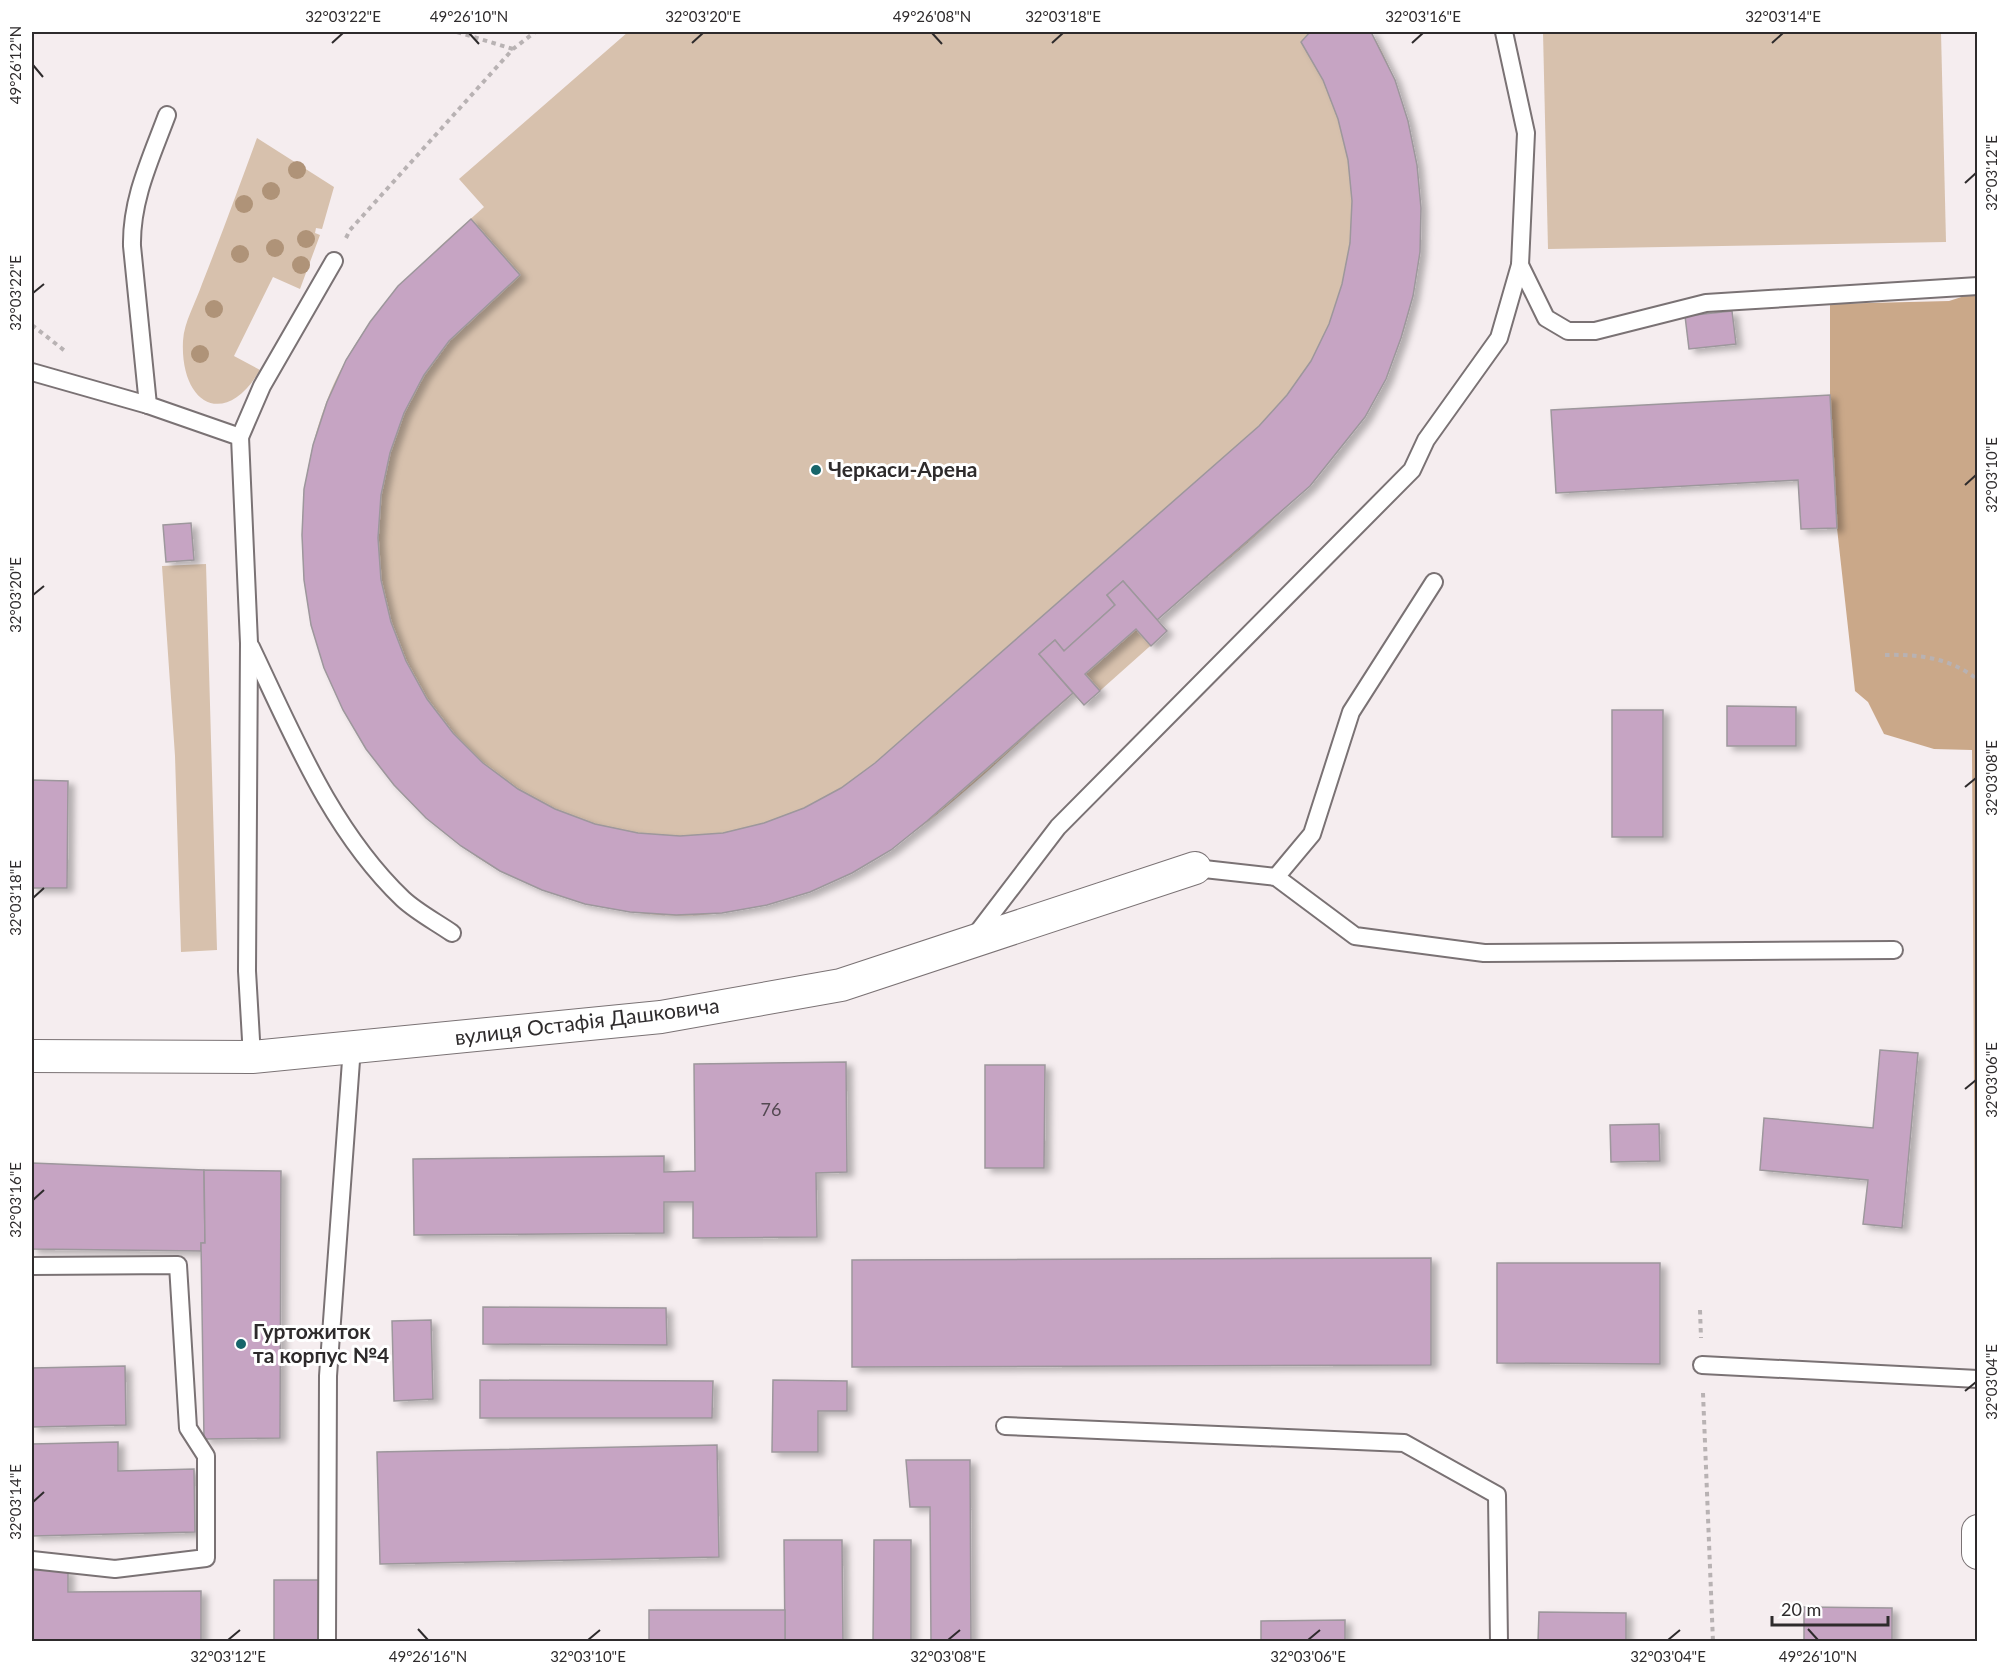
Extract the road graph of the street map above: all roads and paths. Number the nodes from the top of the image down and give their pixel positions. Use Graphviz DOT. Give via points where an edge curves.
graph roads {
  1 [pos="457,32"];
  2 [pos="536,32"];
  3 [pos="1504,32"];
  4 [pos="513,49"];
  5 [pos="167,115"];
  6 [pos="334,261"];
  7 [pos="1520,266"];
  8 [pos="1977,286"];
  9 [pos="32,372"];
  10 [pos="148,405"];
  11 [pos="240,437"];
  12 [pos="1434,582"];
  13 [pos="249,643"];
  14 [pos="1885,655"];
  15 [pos="1977,680"];
  16 [pos="1195,868"];
  17 [pos="1276,877"];
  18 [pos="452,933"];
  19 [pos="969,943"];
  20 [pos="1894,950"];
  21 [pos="352,1047"];
  22 [pos="32,1056"];
  23 [pos="252,1057"];
  24 [pos="32,1266"];
  25 [pos="1700,1310"];
  26 [pos="1702,1365"];
  27 [pos="1977,1379"];
  28 [pos="1005,1426"];
  29 [pos="1977,1533"];
  30 [pos="1977,1553"];
  31 [pos="32,1560"];
  32 [pos="327,1641"];
  33 [pos="1499,1641"];
  34 [pos="1713,1641"];
  1 -- 4 [label="path"];
  2 -- 4 [label="path"];
  3 -- 7 [label="lane" via="1526,133"];
  4 -- 6 [label="path" via="350,230"];
  5 -- 10 [label="lane" via="131,220"];
  6 -- 11 [label="lane" via="262,386"];
  7 -- 8 [label="lane" via="1546,318 1568,331 1595,331 1706,303"];
  7 -- 19 [label="lane" via="1499,338 1426,440 1412,470 1058,827"];
  9 -- 10 [label="lane"];
  10 -- 11 [label="lane"];
  11 -- 13 [label="lane"];
  12 -- 17 [label="lane" via="1351,712 1312,834"];
  13 -- 18 [label="lane" via="310,772 352,840 404,900"];
  13 -- 23 [label="lane" via="248,971"];
  14 -- 15 [label="path" via="1913,654 1961,666"];
  16 -- 17 [label="lane"];
  16 -- 19 [label="street, вулиця Остафія Дашковича"];
  17 -- 20 [label="lane" via="1355,936 1484,953"];
  19 -- 21 [label="street, вулиця Остафія Дашковича" via="841,985 662,1017"];
  21 -- 23 [label="street, вулиця Остафія Дашковича"];
  21 -- 32 [label="lane" via="328,1376"];
  22 -- 23 [label="street, вулиця Остафія Дашковича"];
  24 -- 31 [label="lane" via="178,1265 188,1428 206,1456 206,1558 115,1569"];
  25 -- 26 [label="path"];
  26 -- 27 [label="lane"];
  26 -- 34 [label="path"];
  28 -- 33 [label="lane" via="1404,1443 1497,1495"];
  29 -- 30 [label="street"];
}
